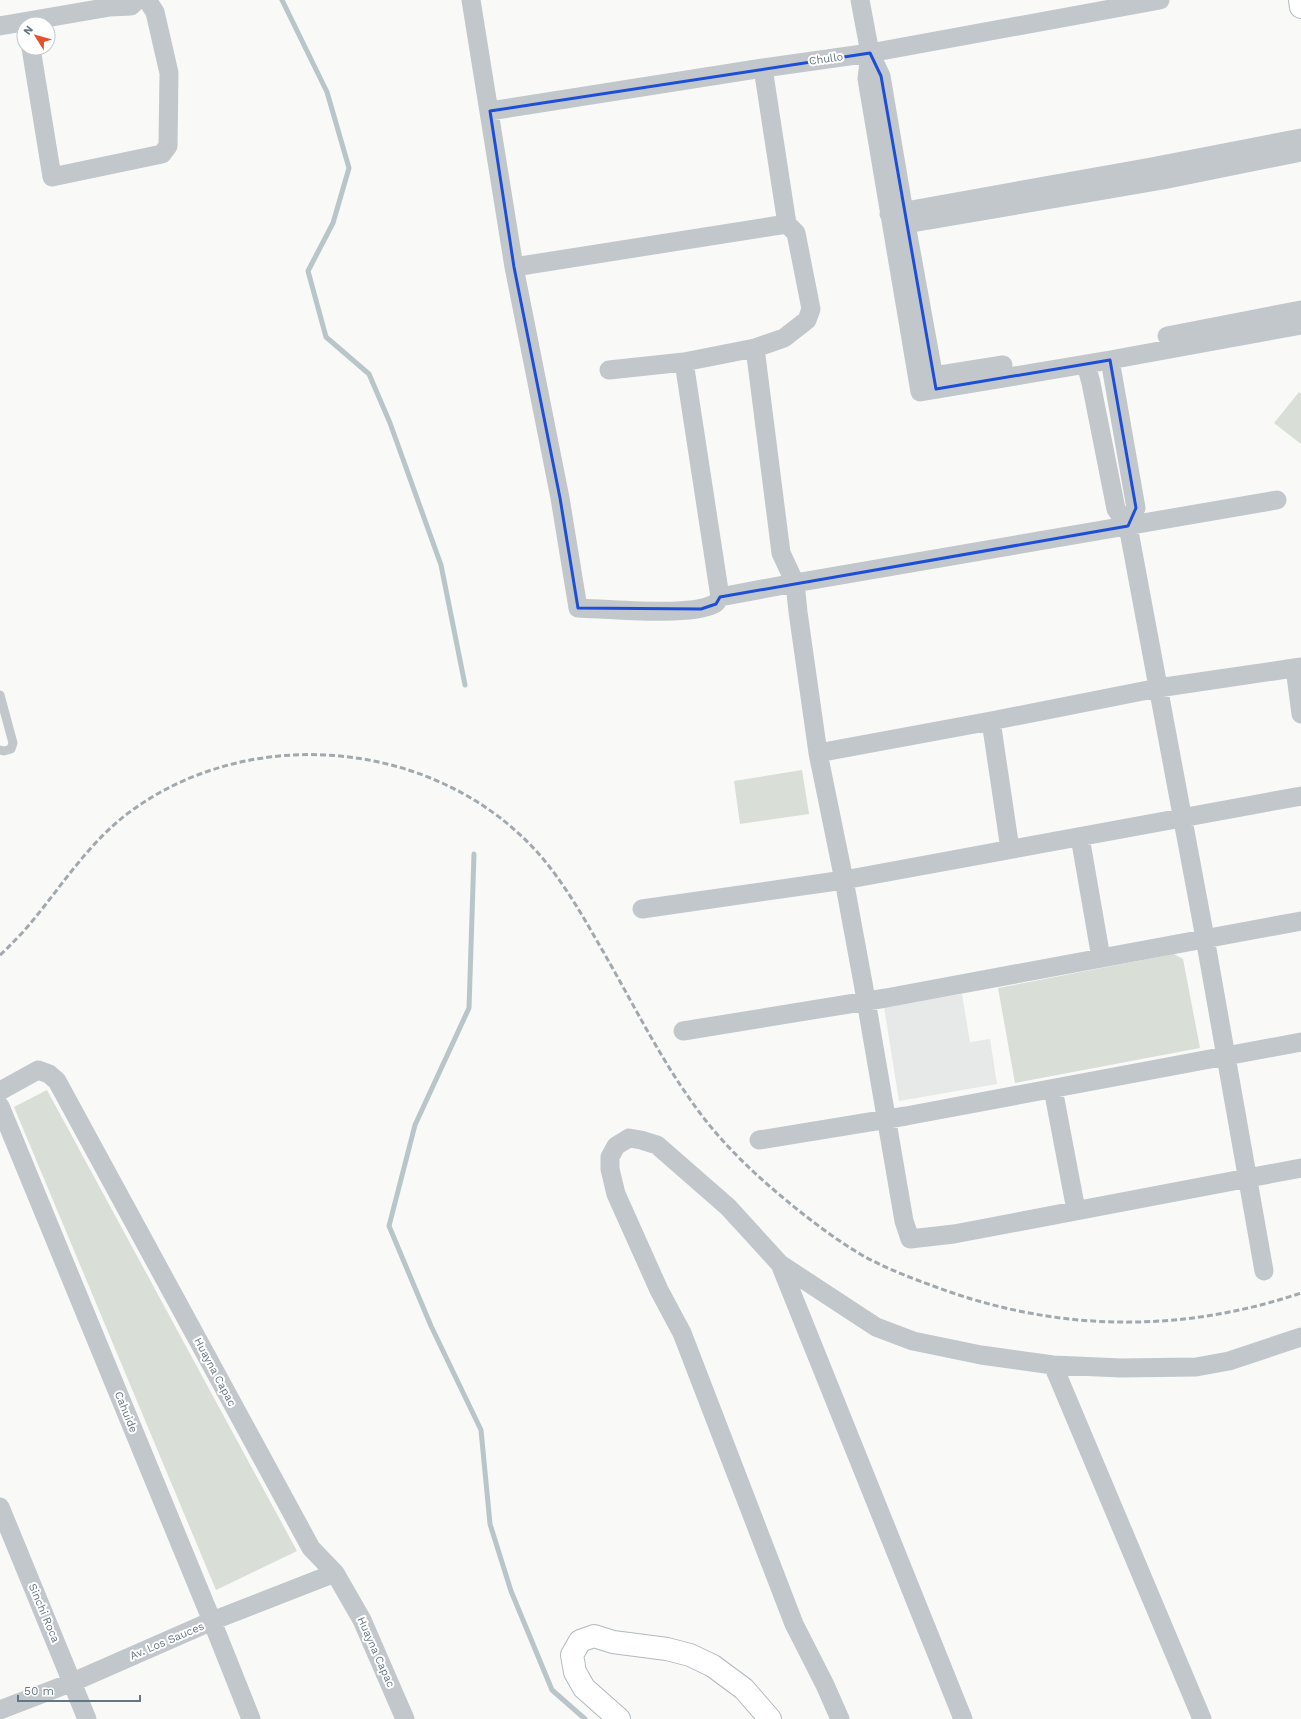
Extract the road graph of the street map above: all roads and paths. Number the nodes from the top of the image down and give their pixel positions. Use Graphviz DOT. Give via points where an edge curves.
graph roads {
  1 [pos="137,0"];
  2 [pos="147,0"];
  3 [pos="471,0"];
  4 [pos="860,0"];
  5 [pos="1160,0"];
  6 [pos="1300,0"];
  7 [pos="1301,7"];
  8 [pos="56,17"];
  9 [pos="16,24"];
  10 [pos="0,26"];
  11 [pos="870,53"];
  12 [pos="32,56"];
  13 [pos="763,68"];
  14 [pos="490,111"];
  15 [pos="1301,138"];
  16 [pos="1301,152"];
  17 [pos="899,216"];
  18 [pos="787,224"];
  19 [pos="514,267"];
  20 [pos="1301,310"];
  21 [pos="1301,325"];
  22 [pos="755,348"];
  23 [pos="1110,360"];
  24 [pos="684,362"];
  25 [pos="1086,364"];
  26 [pos="609,370"];
  27 [pos="929,381"];
  28 [pos="1277,500"];
  29 [pos="1128,526"];
  30 [pos="795,583"];
  31 [pos="720,597"];
  32 [pos="1298,667"];
  33 [pos="1158,688"];
  34 [pos="0,695"];
  35 [pos="1301,714"];
  36 [pos="991,721"];
  37 [pos="0,750"];
  38 [pos="818,753"];
  39 [pos="1301,796"];
  40 [pos="1182,819"];
  41 [pos="1080,837"];
  42 [pos="1010,849"];
  43 [pos="844,880"];
  44 [pos="642,909"];
  45 [pos="1301,920"];
  46 [pos="1205,938"];
  47 [pos="1101,958"];
  48 [pos="867,1002"];
  49 [pos="683,1031"];
  50 [pos="1301,1042"];
  51 [pos="1225,1055"];
  52 [pos="1053,1089"];
  53 [pos="0,1091"];
  54 [pos="0,1106"];
  55 [pos="886,1120"];
  56 [pos="760,1140"];
  57 [pos="1301,1168"];
  58 [pos="1247,1178"];
  59 [pos="1076,1210"];
  60 [pos="780,1264"];
  61 [pos="1264,1271"];
  62 [pos="1301,1337"];
  63 [pos="1053,1365"];
  64 [pos="0,1507"];
  65 [pos="335,1573"];
  66 [pos="212,1621"];
  67 [pos="73,1682"];
  68 [pos="0,1710"];
  69 [pos="87,1719"];
  70 [pos="251,1719"];
  71 [pos="405,1719"];
  72 [pos="619,1719"];
  73 [pos="770,1719"];
  74 [pos="840,1719"];
  75 [pos="963,1719"];
  76 [pos="1202,1719"];
  1 -- 8 [label="street" via="131,6 110,7"];
  2 -- 12 [label="street" via="155,12 169,73 168,146 162,154 52,177"];
  3 -- 14 [label="street"];
  4 -- 11 [label="street"];
  5 -- 11 [label="street, Chullo"];
  6 -- 7 [label="street"];
  9 -- 10 [label="street"];
  11 -- 13 [label="street, Chullo"];
  11 -- 17 [label="street" via="881,76"];
  13 -- 14 [label="street, Chullo"];
  13 -- 18 [label="street"];
  14 -- 19 [label="street"];
  15 -- 17 [label="street"];
  16 -- 17 [label="street" via="1163,180"];
  17 -- 27 [label="street"];
  18 -- 19 [label="street"];
  18 -- 22 [label="street" via="796,233 811,309 807,320 784,338"];
  19 -- 31 [label="street" via="560,498 578,608 661,611 701,609 716,604"];
  20 -- 27 [label="street"];
  21 -- 23 [label="street"];
  22 -- 24 [label="street"];
  22 -- 30 [label="street" via="781,553"];
  23 -- 25 [label="street"];
  23 -- 29 [label="street" via="1136,508"];
  24 -- 26 [label="street"];
  24 -- 31 [label="street"];
  25 -- 27 [label="street"];
  25 -- 29 [label="street" via="1116,509"];
  28 -- 29 [label="street"];
  29 -- 30 [label="street"];
  29 -- 33 [label="street"];
  30 -- 31 [label="street"];
  30 -- 38 [label="street"];
  32 -- 33 [label="street"];
  32 -- 35 [label="street"];
  33 -- 36 [label="street"];
  33 -- 40 [label="street"];
  34 -- 37 [label="lane" via="14,743 11,748"];
  36 -- 38 [label="street"];
  36 -- 42 [label="street"];
  38 -- 43 [label="street"];
  39 -- 40 [label="street"];
  40 -- 41 [label="street"];
  40 -- 46 [label="street"];
  41 -- 42 [label="street"];
  41 -- 47 [label="street"];
  42 -- 43 [label="street"];
  43 -- 44 [label="street"];
  43 -- 48 [label="street"];
  45 -- 46 [label="street"];
  46 -- 47 [label="street"];
  46 -- 51 [label="street"];
  47 -- 48 [label="street"];
  48 -- 49 [label="street"];
  48 -- 55 [label="street"];
  50 -- 51 [label="street"];
  51 -- 52 [label="street"];
  51 -- 58 [label="street"];
  52 -- 55 [label="street"];
  52 -- 59 [label="street"];
  53 -- 65 [label="street, Huayna Capac" via="38,1070 49,1074 57,1081 310,1548"];
  54 -- 66 [label="street, Cahuide"];
  55 -- 56 [label="street"];
  55 -- 59 [label="street" via="904,1221 910,1239 954,1234"];
  57 -- 58 [label="street"];
  58 -- 59 [label="street"];
  58 -- 61 [label="street"];
  60 -- 63 [label="street" via="876,1327 912,1342"];
  60 -- 74 [label="street" via="728,1207 657,1145 629,1138 616,1146 610,1157 610,1169 616,1194 659,1290 682,1333 794,1624"];
  60 -- 75 [label="street"];
  62 -- 63 [label="street" via="1229,1361 1196,1366 1121,1368"];
  63 -- 76 [label="street"];
  64 -- 67 [label="street, Sinchi Roca"];
  65 -- 66 [label="street, Av. Los Sauces"];
  65 -- 71 [label="street, Huayna Capac" via="362,1620"];
  66 -- 67 [label="street, Av. Los Sauces"];
  66 -- 70 [label="street, Cahuide"];
  67 -- 68 [label="street, Av. Los Sauces"];
  67 -- 69 [label="street, Sinchi Roca"];
  72 -- 73 [label="street" via="584,1688 575,1672 572,1655 580,1641 594,1636 613,1642 667,1649 690,1656 713,1666 744,1689"];
}
